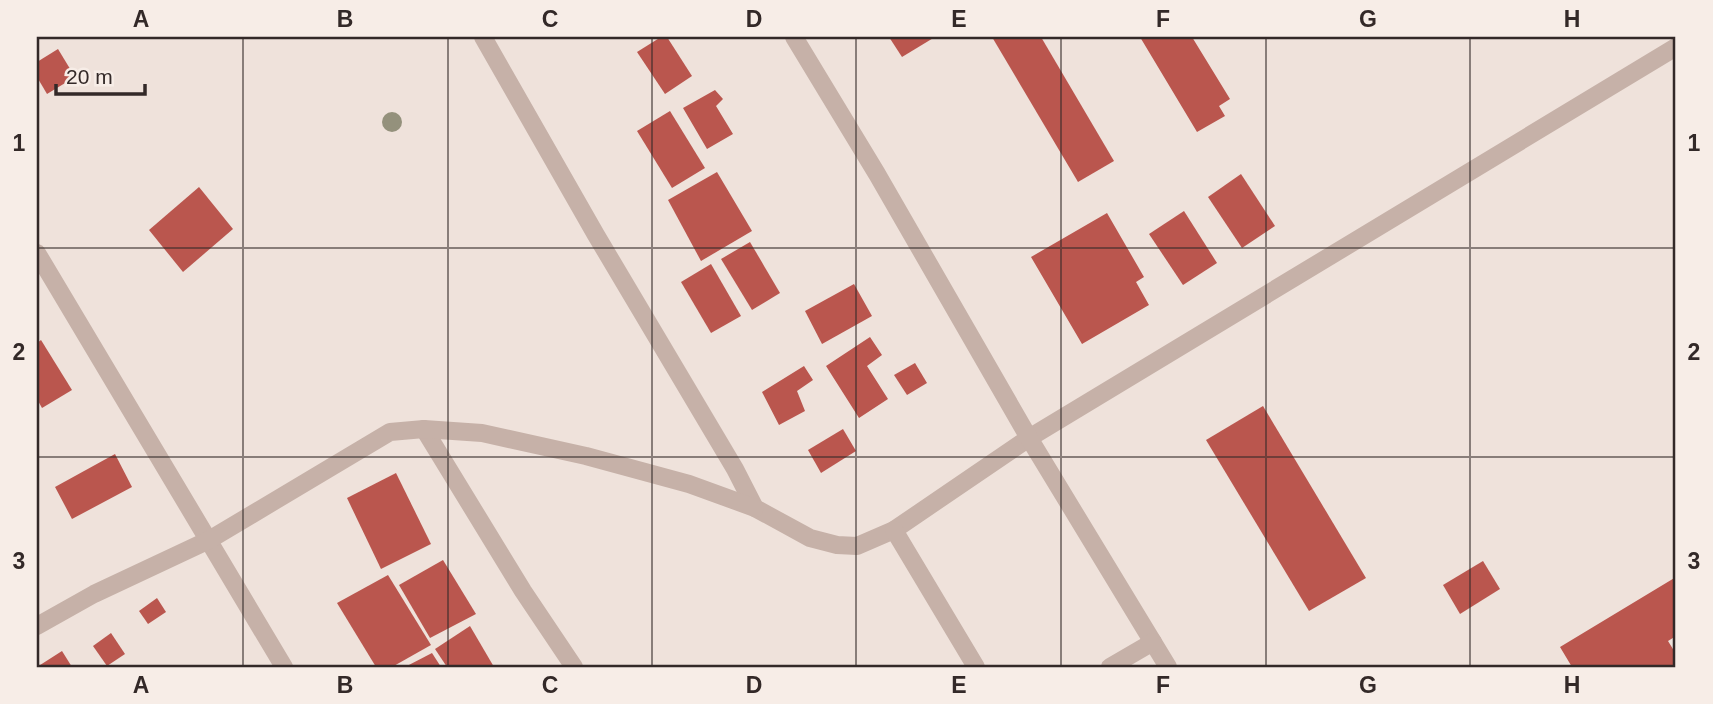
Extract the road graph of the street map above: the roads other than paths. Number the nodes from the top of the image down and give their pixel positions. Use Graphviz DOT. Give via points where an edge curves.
graph roads {
  1 [pos="483,37"];
  2 [pos="794,37"];
  3 [pos="1669,37"];
  4 [pos="1676,48"];
  5 [pos="37,253"];
  6 [pos="424,429"];
  7 [pos="1029,438"];
  8 [pos="755,508"];
  9 [pos="894,530"];
  10 [pos="209,540"];
  11 [pos="37,626"];
  12 [pos="1153,642"];
  13 [pos="284,667"];
  14 [pos="574,667"];
  15 [pos="976,667"];
  16 [pos="1110,667"];
  17 [pos="1168,667"];
  1 -- 8 [label="street"];
  2 -- 7 [label="street"];
  3 -- 4 [label="street"];
  4 -- 7 [label="street"];
  5 -- 10 [label="street"];
  6 -- 8 [label="street" via="482,433 586,456 689,484"];
  6 -- 10 [label="street" via="390,432"];
  6 -- 14 [label="street"];
  7 -- 9 [label="street"];
  7 -- 12 [label="street"];
  8 -- 9 [label="street" via="810,538 837,545 857,546"];
  9 -- 15 [label="street"];
  10 -- 11 [label="street"];
  10 -- 13 [label="street"];
  12 -- 16 [label="street"];
  12 -- 17 [label="street"];
}
